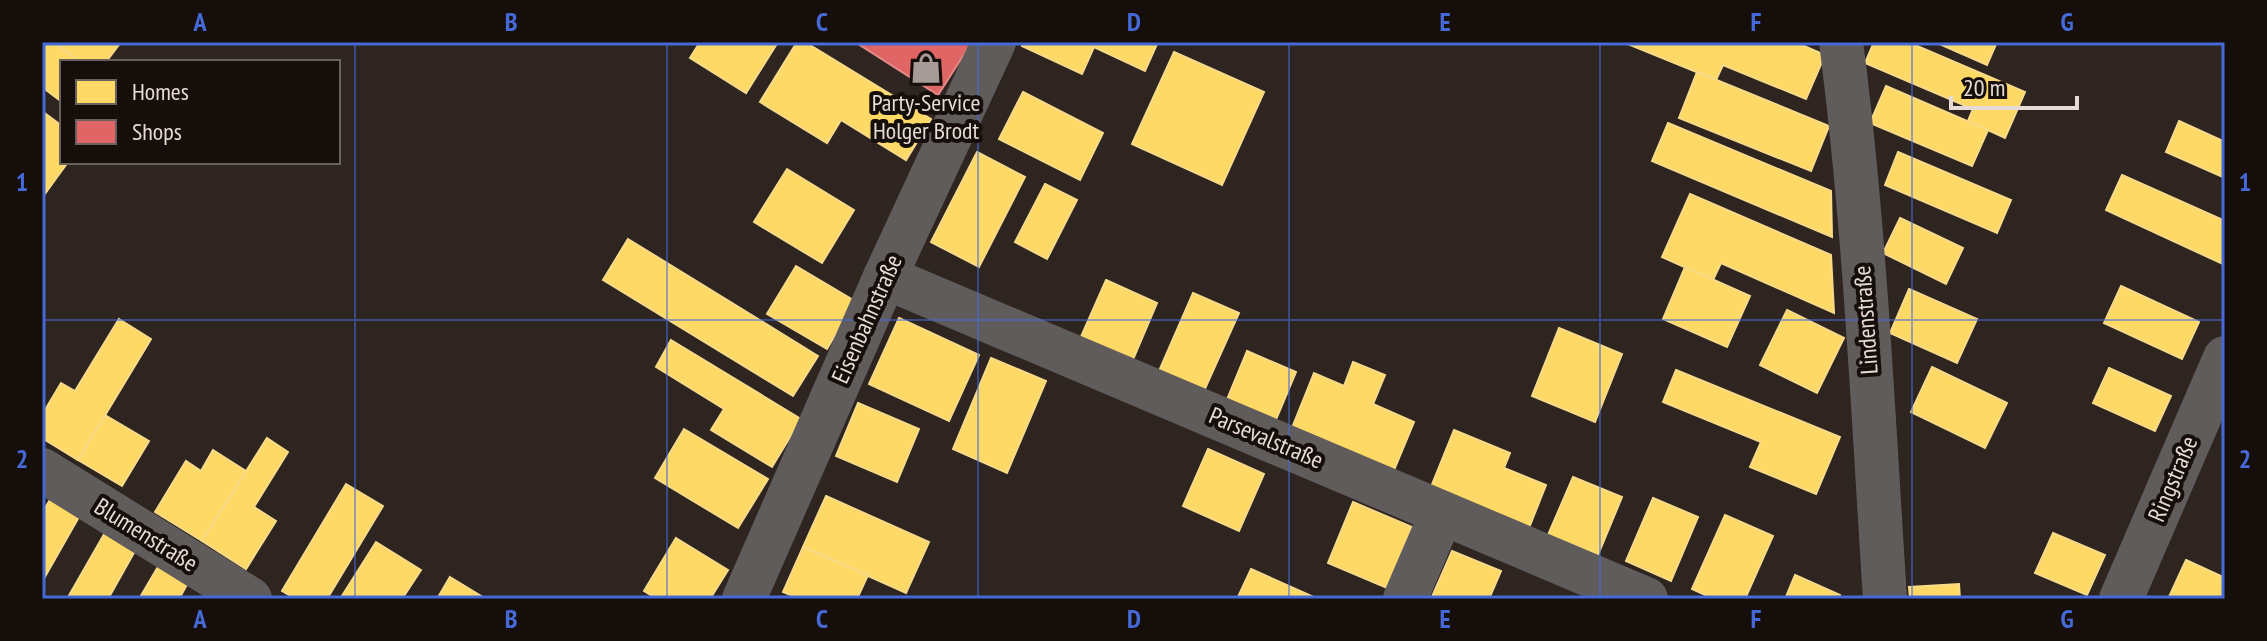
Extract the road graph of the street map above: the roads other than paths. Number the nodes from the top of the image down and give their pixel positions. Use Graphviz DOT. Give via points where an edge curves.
graph roads {
  1 [pos="994,42"];
  2 [pos="1841,42"];
  3 [pos="885,277"];
  4 [pos="2225,358"];
  5 [pos="42,470"];
  6 [pos="1442,513"];
  7 [pos="250,599"];
  8 [pos="744,599"];
  9 [pos="1405,599"];
  10 [pos="1646,599"];
  11 [pos="1885,599"];
  12 [pos="2121,599"];
  1 -- 3 [label="street, Eisenbahnstraße"];
  2 -- 11 [label="street, Lindenstraße"];
  3 -- 6 [label="street, Parsevalstraße"];
  3 -- 8 [label="street, Eisenbahnstraße"];
  4 -- 12 [label="street, Ringstraße"];
  5 -- 7 [label="street, Blumenstraße"];
  6 -- 9 [label="street"];
  6 -- 10 [label="street, Parsevalstraße"];
}
